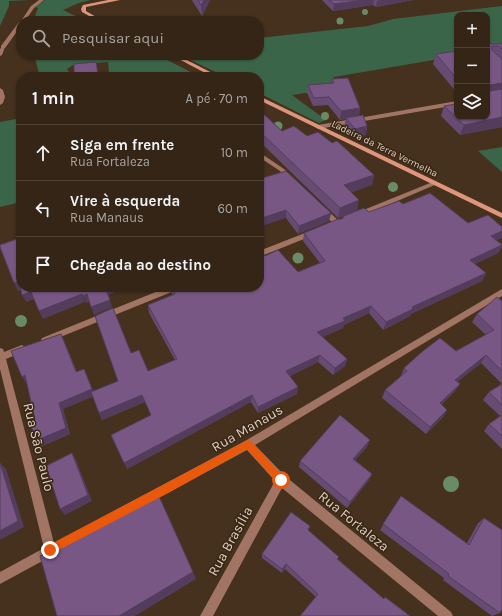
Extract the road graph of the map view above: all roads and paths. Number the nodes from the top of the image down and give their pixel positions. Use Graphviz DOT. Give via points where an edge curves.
graph roads {
  1 [pos="42,0"];
  2 [pos="118,0"];
  3 [pos="26,16"];
  4 [pos="92,16"];
  5 [pos="16,30"];
  6 [pos="2,49"];
  7 [pos="0,56"];
  8 [pos="183,60"];
  9 [pos="207,72"];
  10 [pos="0,90"];
  11 [pos="264,100"];
  12 [pos="0,103"];
  13 [pos="454,104"];
  14 [pos="318,127"];
  15 [pos="264,157"];
  16 [pos="435,183"];
  17 [pos="299,186"];
  18 [pos="316,202"];
  19 [pos="502,216"];
  20 [pos="345,221"];
  21 [pos="331,226"];
  22 [pos="316,232"];
  23 [pos="264,252"];
  24 [pos="164,292"];
  25 [pos="502,292"];
  26 [pos="1,356"];
  27 [pos="248,444"];
  28 [pos="281,480"];
  29 [pos="50,550"];
  30 [pos="0,578"];
  31 [pos="206,616"];
  32 [pos="446,616"];
  1 -- 3 [label="street" via="32,7"];
  2 -- 4 [label="main road" via="84,6 84,12"];
  5 -- 6 [label="street"];
  6 -- 7 [label="street"];
  8 -- 9 [label="main road"];
  10 -- 12 [label="street"];
  11 -- 14 [label="main road, Ladeira da Terra Vermelha"];
  13 -- 14 [label="street"];
  14 -- 16 [label="main road, Ladeira da Terra Vermelha"];
  15 -- 17 [label="street"];
  16 -- 19 [label="main road, Ladeira da Terra Vermelha"];
  16 -- 20 [label="street"];
  18 -- 20 [label="street"];
  20 -- 21 [label="street"];
  22 -- 23 [label="street"];
  24 -- 26 [label="street"];
  25 -- 27 [label="street, Rua Manaus"];
  26 -- 29 [label="street, Rua São Paulo"];
  27 -- 28 [label="street, Rua Fortaleza"];
  27 -- 29 [label="street, Rua Manaus"];
  28 -- 31 [label="street, Rua Brasília"];
  28 -- 32 [label="street, Rua Fortaleza"];
  29 -- 30 [label="street, Rua Manaus"];
}
